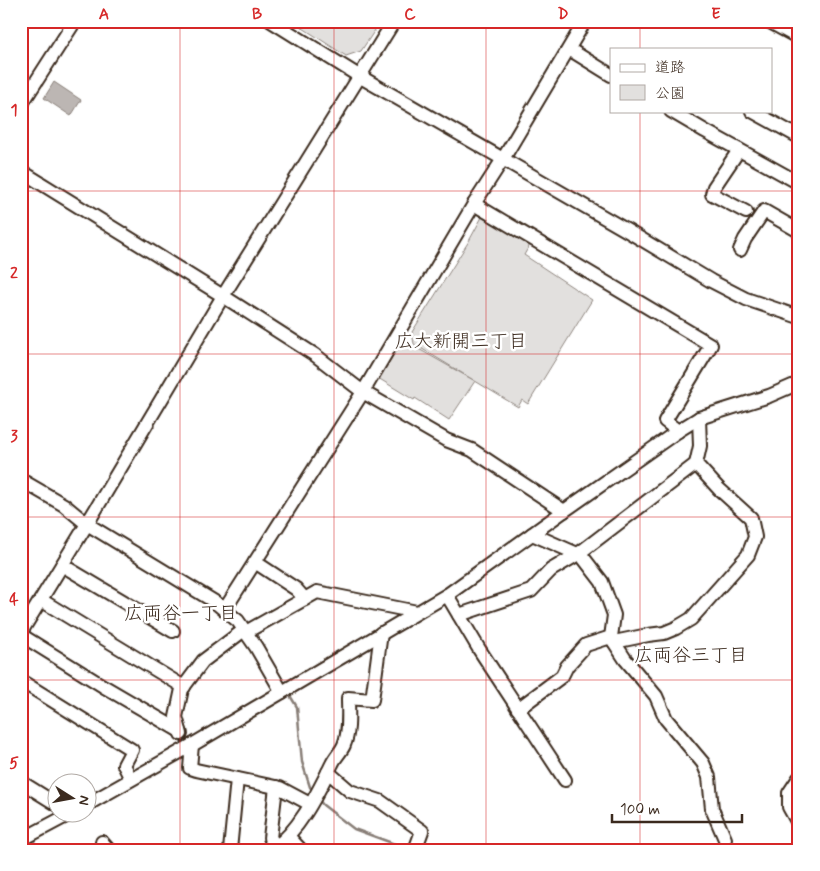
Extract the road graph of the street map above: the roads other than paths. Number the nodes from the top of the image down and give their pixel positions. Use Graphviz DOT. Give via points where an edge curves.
graph roads {
  1 [pos="75,21"];
  2 [pos="271,21"];
  3 [pos="394,21"];
  4 [pos="585,21"];
  5 [pos="768,21"];
  6 [pos="799,38"];
  7 [pos="569,50"];
  8 [pos="610,74"];
  9 [pos="359,76"];
  10 [pos="21,105"];
  11 [pos="673,112"];
  12 [pos="754,112"];
  13 [pos="799,137"];
  14 [pos="739,150"];
  15 [pos="503,160"];
  16 [pos="21,171"];
  17 [pos="799,183"];
  18 [pos="474,204"];
  19 [pos="746,212"];
  20 [pos="799,231"];
  21 [pos="740,250"];
  22 [pos="222,296"];
  23 [pos="799,317"];
  24 [pos="799,384"];
  25 [pos="363,392"];
  26 [pos="699,418"];
  27 [pos="678,432"];
  28 [pos="696,464"];
  29 [pos="21,480"];
  30 [pos="564,511"];
  31 [pos="87,524"];
  32 [pos="532,534"];
  33 [pos="578,554"];
  34 [pos="255,562"];
  35 [pos="62,565"];
  36 [pos="447,594"];
  37 [pos="305,599"];
  38 [pos="41,600"];
  39 [pos="225,609"];
  40 [pos="417,612"];
  41 [pos="459,615"];
  42 [pos="173,631"];
  43 [pos="245,631"];
  44 [pos="21,633"];
  45 [pos="381,633"];
  46 [pos="612,639"];
  47 [pos="21,681"];
  48 [pos="184,687"];
  49 [pos="282,692"];
  50 [pos="518,709"];
  51 [pos="180,731"];
  52 [pos="189,747"];
  53 [pos="328,772"];
  54 [pos="799,778"];
  55 [pos="131,779"];
  56 [pos="237,779"];
  57 [pos="565,780"];
  58 [pos="21,782"];
  59 [pos="276,787"];
  60 [pos="98,798"];
  61 [pos="48,799"];
  62 [pos="310,804"];
  63 [pos="49,824"];
  64 [pos="799,826"];
  65 [pos="25,835"];
  66 [pos="288,836"];
  67 [pos="725,839"];
  68 [pos="275,848"];
  69 [pos="230,850"];
  70 [pos="300,850"];
  71 [pos="415,850"];
  1 -- 10 [label="street"];
  2 -- 9 [label="street"];
  3 -- 9 [label="street"];
  4 -- 7 [label="street"];
  5 -- 6 [label="street"];
  7 -- 8 [label="street"];
  7 -- 15 [label="street"];
  9 -- 15 [label="street"];
  9 -- 22 [label="street"];
  11 -- 14 [label="street"];
  12 -- 13 [label="street"];
  14 -- 17 [label="street"];
  14 -- 19 [label="street" via="712,194"];
  15 -- 18 [label="street"];
  15 -- 23 [label="street" via="711,281 746,299"];
  16 -- 22 [label="street"];
  18 -- 25 [label="street"];
  18 -- 27 [label="street" via="711,345 665,421"];
  20 -- 21 [label="street" via="764,211"];
  22 -- 25 [label="street" via="315,355"];
  22 -- 31 [label="street"];
  24 -- 26 [label="street"];
  25 -- 30 [label="street" via="446,440 472,450"];
  25 -- 34 [label="street"];
  26 -- 27 [label="street"];
  26 -- 28 [label="street" via="700,446"];
  27 -- 30 [label="street"];
  28 -- 33 [label="street"];
  28 -- 46 [label="street" via="751,518 755,537 748,555 692,619 664,633"];
  29 -- 31 [label="street" via="64,505"];
  30 -- 32 [label="street"];
  31 -- 35 [label="street"];
  31 -- 39 [label="street"];
  32 -- 33 [label="street"];
  32 -- 36 [label="street"];
  33 -- 41 [label="street" via="551,570 531,591"];
  33 -- 46 [label="street" via="602,582 614,615"];
  34 -- 37 [label="street" via="296,589"];
  34 -- 39 [label="street"];
  35 -- 38 [label="street"];
  35 -- 42 [label="street"];
  36 -- 40 [label="street"];
  36 -- 41 [label="street"];
  37 -- 40 [label="street" via="317,592"];
  37 -- 43 [label="street"];
  38 -- 44 [label="street"];
  38 -- 48 [label="street"];
  39 -- 43 [label="street"];
  40 -- 45 [label="street"];
  41 -- 50 [label="street"];
  43 -- 48 [label="street" via="203,661"];
  43 -- 49 [label="street"];
  44 -- 51 [label="street"];
  45 -- 49 [label="street"];
  45 -- 53 [label="street" via="372,700 348,698 344,744"];
  46 -- 50 [label="street" via="586,645 562,676"];
  46 -- 67 [label="street" via="656,696 666,719 703,763 709,777 712,809"];
  47 -- 55 [label="street" via="132,750 124,765"];
  48 -- 51 [label="street" via="176,717"];
  49 -- 52 [label="street"];
  50 -- 57 [label="street"];
  51 -- 52 [label="street"];
  52 -- 55 [label="street"];
  52 -- 56 [label="street" via="190,768"];
  53 -- 62 [label="street"];
  53 -- 71 [label="street" via="350,792 380,801 422,830"];
  54 -- 64 [label="street" via="789,793 789,807"];
  55 -- 60 [label="street"];
  56 -- 59 [label="street"];
  56 -- 69 [label="street"];
  58 -- 61 [label="street"];
  59 -- 62 [label="street"];
  59 -- 68 [label="street" via="270,838"];
  62 -- 66 [label="street"];
  63 -- 65 [label="street"];
  66 -- 68 [label="street"];
  66 -- 70 [label="street"];
}
